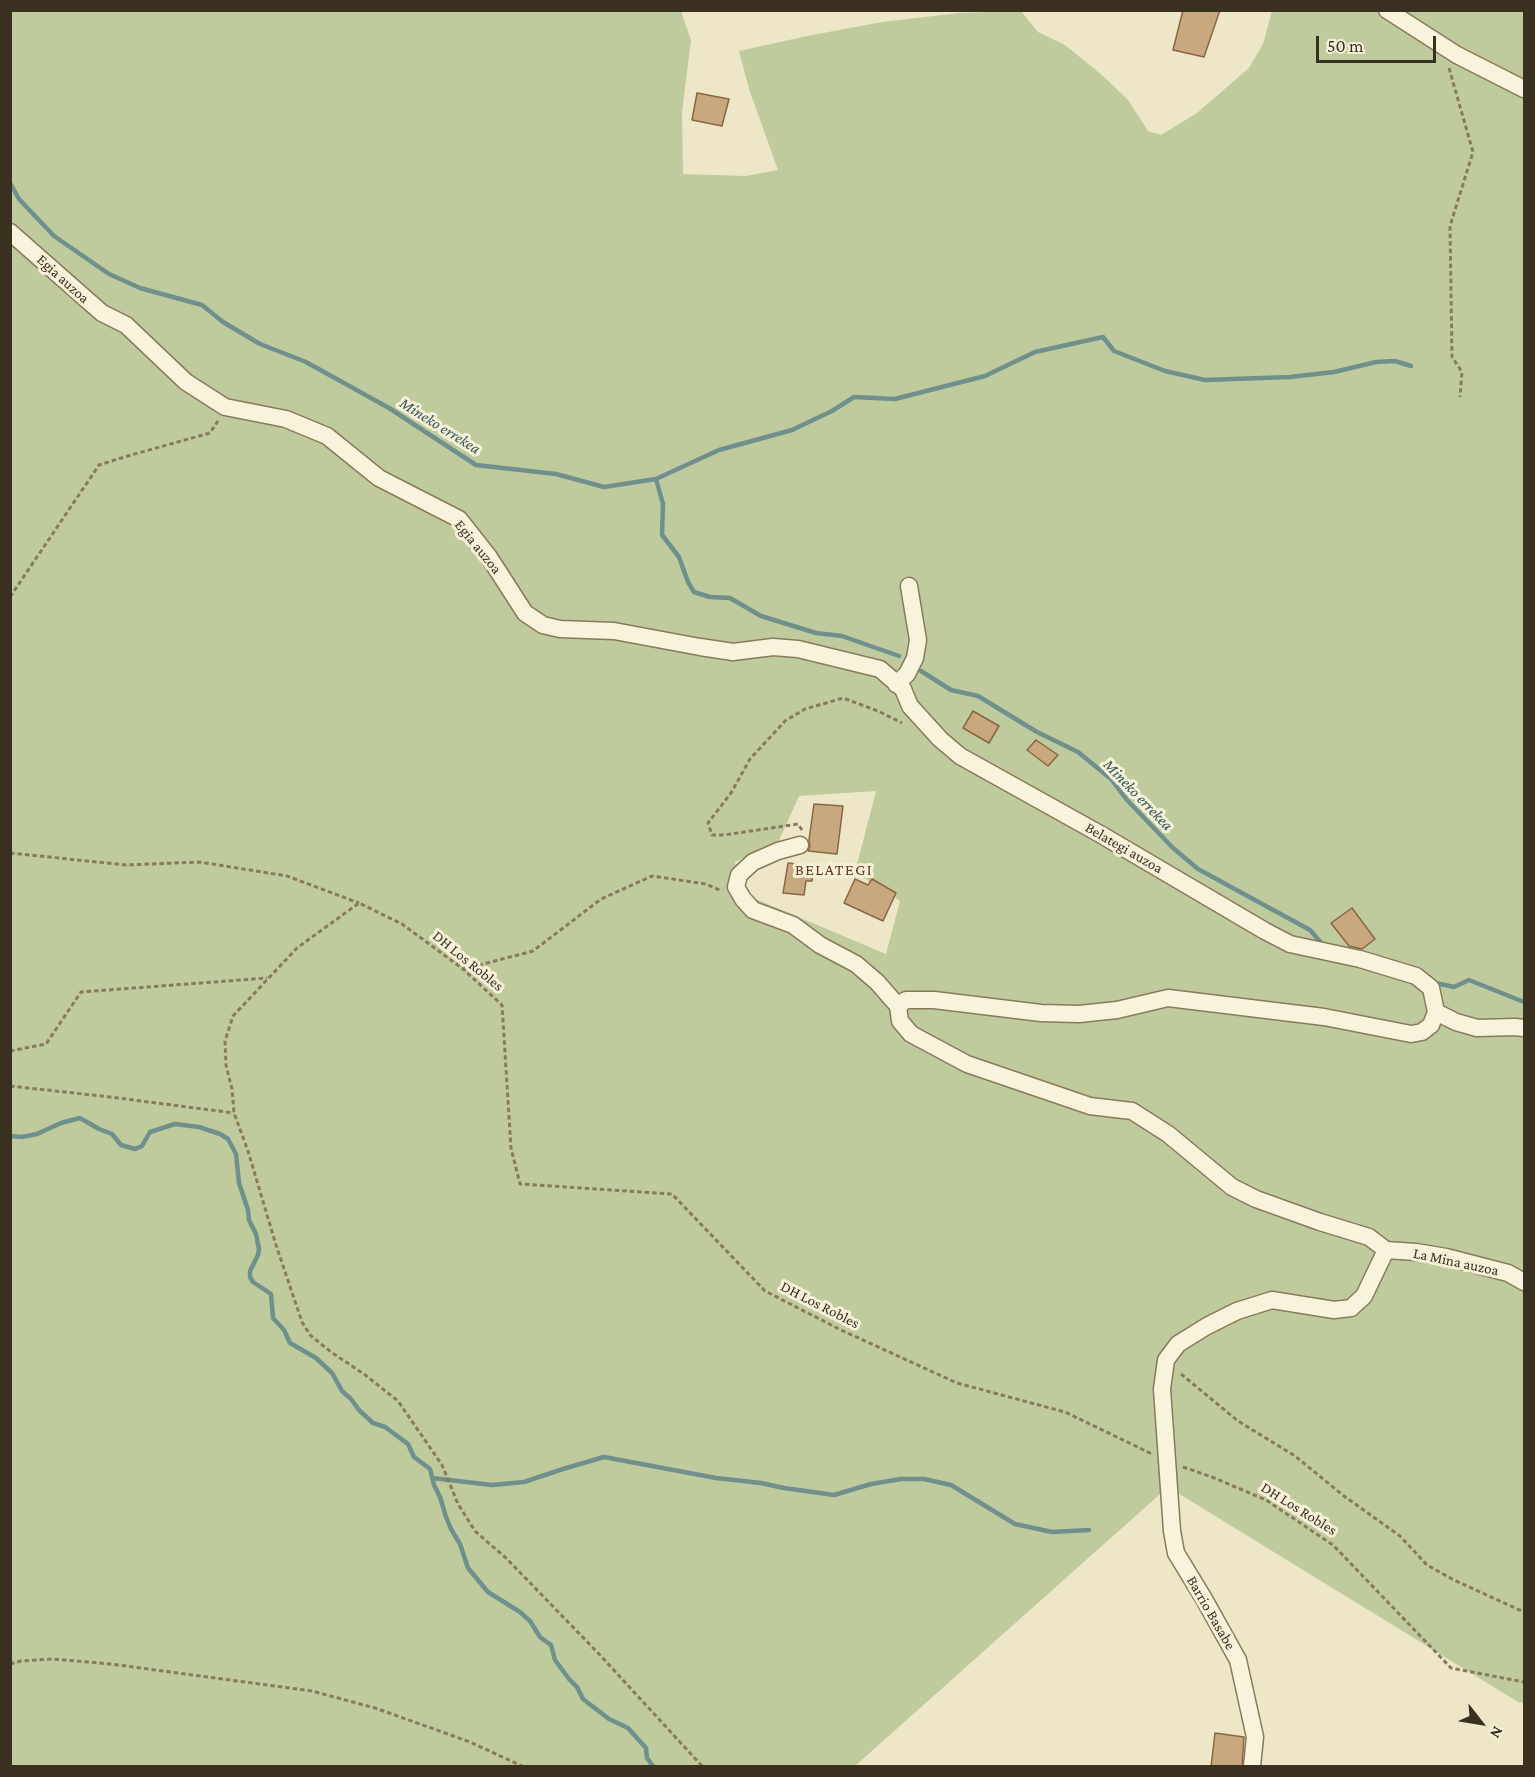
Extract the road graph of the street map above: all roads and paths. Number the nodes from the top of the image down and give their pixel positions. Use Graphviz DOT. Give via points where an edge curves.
graph roads {
  1 [pos="1387,10"];
  2 [pos="1443,46"];
  3 [pos="1524,89"];
  4 [pos="10,232"];
  5 [pos="1460,396"];
  6 [pos="225,407"];
  7 [pos="909,586"];
  8 [pos="10,597"];
  9 [pos="897,684"];
  10 [pos="906,725"];
  11 [pos="940,739"];
  12 [pos="800,845"];
  13 [pos="10,853"];
  14 [pos="743,900"];
  15 [pos="359,903"];
  16 [pos="463,969"];
  17 [pos="269,978"];
  18 [pos="898,1006"];
  19 [pos="1436,1012"];
  20 [pos="1524,1028"];
  21 [pos="10,1051"];
  22 [pos="10,1086"];
  23 [pos="234,1113"];
  24 [pos="1386,1250"];
  25 [pos="1524,1282"];
  26 [pos="1166,1360"];
  27 [pos="1167,1461"];
  28 [pos="1524,1612"];
  29 [pos="10,1664"];
  30 [pos="1524,1682"];
  31 [pos="522,1767"];
  32 [pos="702,1767"];
  33 [pos="1252,1767"];
  1 -- 2 [label="lane"];
  2 -- 3 [label="lane"];
  2 -- 5 [label="path" via="1473,152 1450,226 1452,357 1462,372"];
  4 -- 6 [label="lane, Egia auzoa" via="102,313 126,325 186,382"];
  6 -- 8 [label="path" via="210,433 99,465"];
  6 -- 9 [label="lane, Egia auzoa" via="286,419 327,435 379,478 459,519 525,614 543,625 614,631 733,652 773,647 798,649 880,669"];
  7 -- 9 [label="lane" via="918,640 915,658"];
  9 -- 11 [label="lane, Egia auzoa" via="910,706"];
  10 -- 12 [label="path" via="843,698 805,709 785,721 750,759 708,823 712,835 798,824 804,834"];
  11 -- 19 [label="lane, Belategi auzoa" via="960,756 1290,944 1416,976 1431,988"];
  12 -- 14 [label="lane" via="778,851 746,868 736,887"];
  13 -- 15 [label="path, DH Los Robles" via="126,865 200,862 286,876"];
  14 -- 16 [label="path" via="706,884 652,876 601,899 533,951"];
  14 -- 18 [label="lane" via="753,910 793,925 856,964"];
  15 -- 16 [label="path, DH Los Robles" via="402,924"];
  15 -- 17 [label="path" via="297,948"];
  16 -- 27 [label="path, DH Los Robles" via="502,1005 511,1148 520,1184 672,1194 765,1291 957,1383 1065,1412"];
  17 -- 21 [label="path" via="81,992 46,1044"];
  17 -- 23 [label="path" via="233,1016 225,1041"];
  18 -- 19 [label="lane" via="906,1000 934,1000 1078,1014 1168,998 1324,1017 1411,1034 1431,1025"];
  18 -- 24 [label="lane" via="900,1021 911,1034 967,1064 1090,1106 1132,1111 1168,1134 1232,1186 1256,1199 1369,1237"];
  19 -- 20 [label="lane" via="1477,1028"];
  22 -- 23 [label="path"];
  23 -- 32 [label="path" via="302,1322 310,1335 398,1401 442,1465 458,1504 475,1531 599,1654"];
  24 -- 25 [label="lane, La Mina auzoa" via="1446,1257 1508,1273"];
  24 -- 26 [label="lane" via="1364,1296 1351,1308 1334,1310 1272,1300 1207,1326 1178,1344"];
  26 -- 27 [label="lane, Barrio Basabe" via="1162,1389"];
  26 -- 28 [label="path" via="1238,1421 1295,1456 1400,1536 1427,1565"];
  27 -- 30 [label="path, DH Los Robles" via="1266,1500 1333,1545 1451,1668"];
  27 -- 33 [label="lane, Barrio Basabe" via="1176,1553 1238,1660 1255,1737"];
  29 -- 31 [label="path" via="53,1659 312,1691 375,1708 470,1742"];
}
